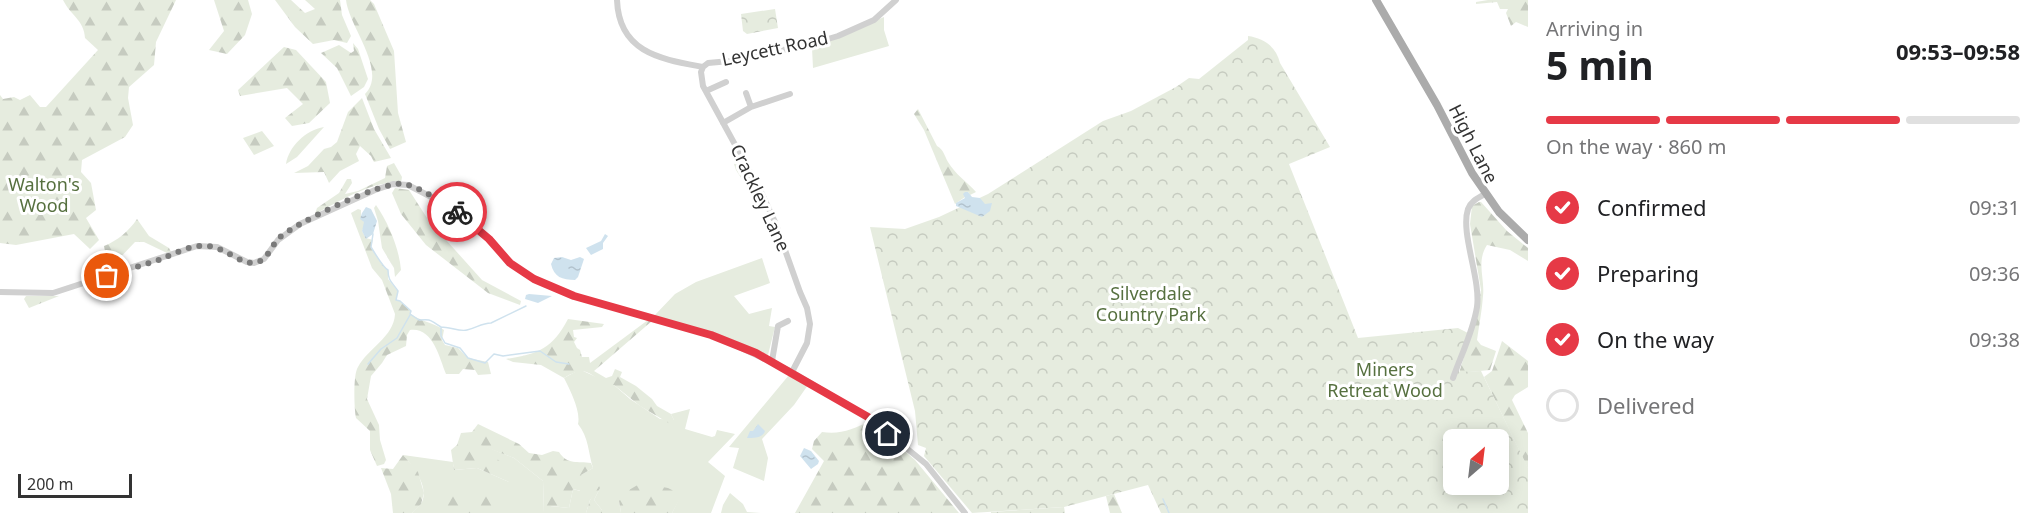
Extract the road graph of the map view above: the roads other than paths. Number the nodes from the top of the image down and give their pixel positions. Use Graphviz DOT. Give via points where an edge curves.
graph roads {
  1 [pos="617,0"];
  2 [pos="896,0"];
  3 [pos="1376,0"];
  4 [pos="706,65"];
  5 [pos="726,82"];
  6 [pos="706,91"];
  7 [pos="747,93"];
  8 [pos="790,94"];
  9 [pos="751,107"];
  10 [pos="723,123"];
  11 [pos="1485,194"];
  12 [pos="1528,240"];
  13 [pos="0,292"];
  14 [pos="788,321"];
  15 [pos="772,362"];
  16 [pos="791,372"];
  17 [pos="1453,378"];
  18 [pos="965,513"];
  1 -- 4 [label="street, Leycett Road" via="624,30 640,48 656,56"];
  2 -- 4 [label="street, Leycett Road" via="874,20 837,36"];
  3 -- 11 [label="main road, High Lane"];
  4 -- 6 [label="street, Crackley Lane" via="700,79"];
  5 -- 6 [label="street"];
  6 -- 10 [label="street, Crackley Lane"];
  7 -- 9 [label="street"];
  8 -- 9 [label="street"];
  9 -- 10 [label="street"];
  10 -- 16 [label="street, Crackley Lane" via="775,222 807,308 807,344"];
  11 -- 12 [label="main road"];
  11 -- 17 [label="street, High Lane" via="1472,202 1467,212 1477,305"];
  13 -- 15 [label="street" via="53,293 197,246 217,247 255,263 300,224 375,190 404,184 464,218 510,263 534,279 574,296 711,335"];
  14 -- 15 [label="street" via="778,326"];
  15 -- 16 [label="street"];
  16 -- 18 [label="street" via="873,420 926,464"];
}
